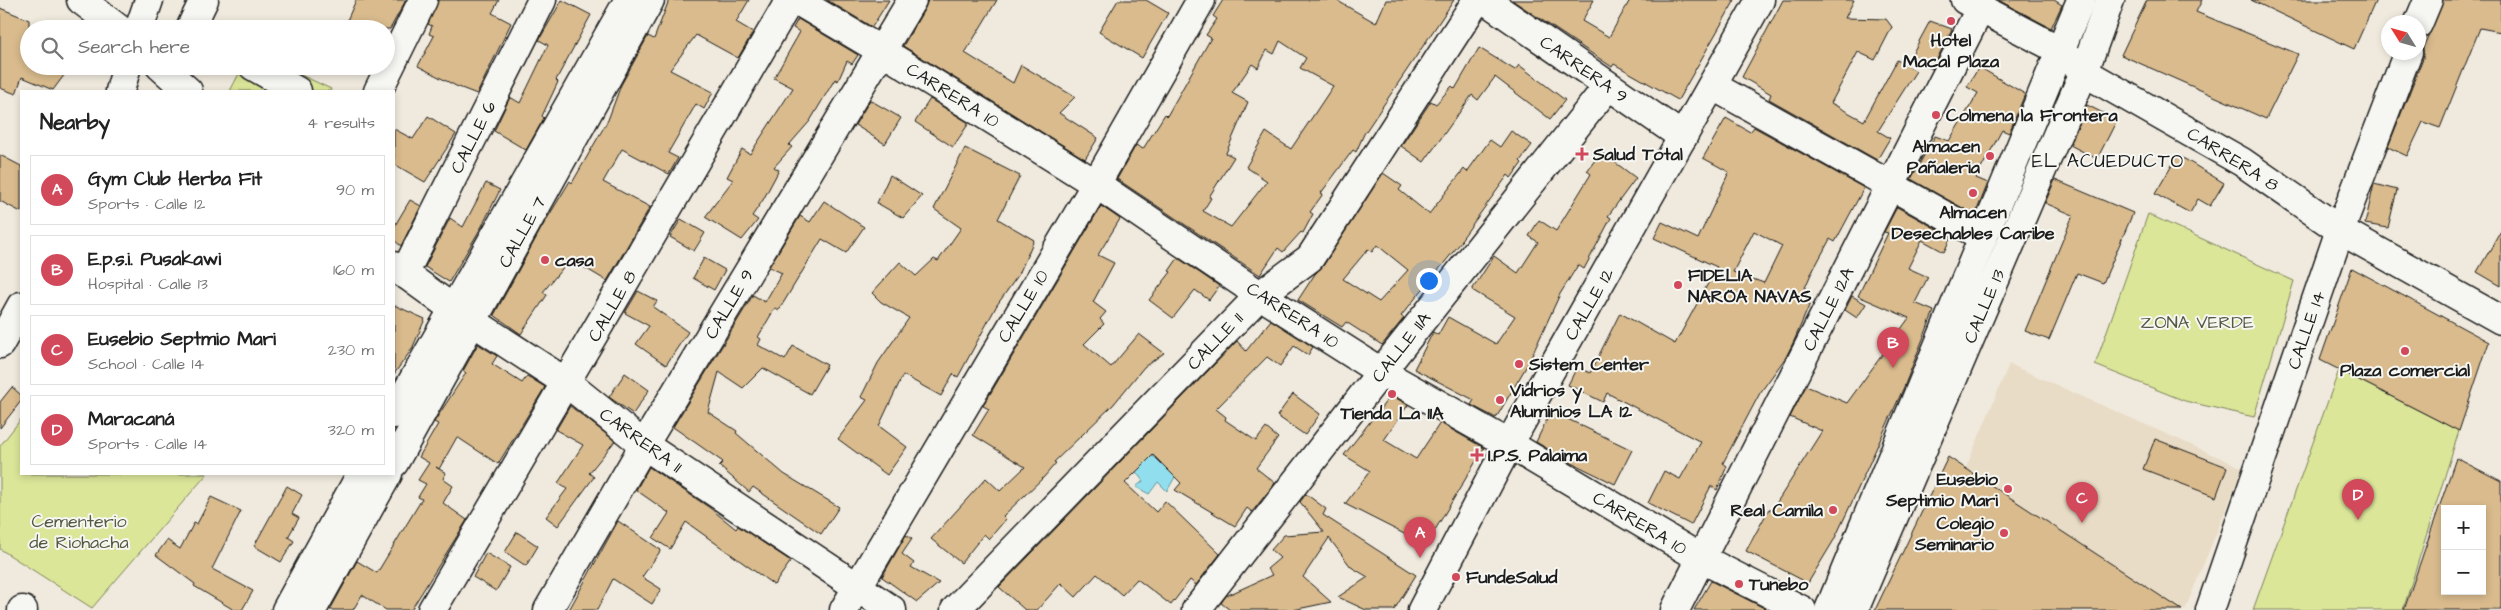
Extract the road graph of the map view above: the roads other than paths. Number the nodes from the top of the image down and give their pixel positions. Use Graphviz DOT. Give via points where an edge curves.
graph roads {
  1 [pos="81,0"];
  2 [pos="150,0"];
  3 [pos="204,0"];
  4 [pos="423,0"];
  5 [pos="542,0"];
  6 [pos="629,0"];
  7 [pos="650,0"];
  8 [pos="790,0"];
  9 [pos="796,0"];
  10 [pos="912,0"];
  11 [pos="1201,0"];
  12 [pos="1477,0"];
  13 [pos="1485,0"];
  14 [pos="1760,0"];
  15 [pos="2081,0"];
  16 [pos="2110,0"];
  17 [pos="2428,0"];
  18 [pos="1973,3"];
  19 [pos="2422,15"];
  20 [pos="107,20"];
  21 [pos="143,20"];
  22 [pos="194,20"];
  23 [pos="882,51"];
  24 [pos="2061,51"];
  25 [pos="395,57"];
  26 [pos="2405,60"];
  27 [pos="2084,72"];
  28 [pos="124,75"];
  29 [pos="269,75"];
  30 [pos="386,75"];
  31 [pos="1608,86"];
  32 [pos="1714,86"];
  33 [pos="120,90"];
  34 [pos="295,90"];
  35 [pos="378,90"];
  36 [pos="1684,137"];
  37 [pos="1096,184"];
  38 [pos="1891,185"];
  39 [pos="2340,230"];
  40 [pos="1983,237"];
  41 [pos="399,270"];
  42 [pos="1260,295"];
  43 [pos="20,308"];
  44 [pos="462,315"];
  45 [pos="2501,320"];
  46 [pos="0,344"];
  47 [pos="1381,372"];
  48 [pos="567,383"];
  49 [pos="395,413"];
  50 [pos="1508,444"];
  51 [pos="644,445"];
  52 [pos="395,461"];
  53 [pos="360,475"];
  54 [pos="387,475"];
  55 [pos="1702,559"];
  56 [pos="858,586"];
  57 [pos="286,610"];
  58 [pos="312,610"];
  59 [pos="432,610"];
  60 [pos="548,610"];
  61 [pos="844,610"];
  62 [pos="892,610"];
  63 [pos="955,610"];
  64 [pos="1196,610"];
  65 [pos="1422,610"];
  66 [pos="1675,610"];
  67 [pos="1802,610"];
  68 [pos="1829,610"];
  69 [pos="1854,610"];
  70 [pos="2210,610"];
  1 -- 20 [label="street"];
  2 -- 21 [label="street"];
  3 -- 22 [label="street"];
  4 -- 25 [label="street"];
  5 -- 41 [label="street, CALLE 6"];
  6 -- 44 [label="street, CALLE 7"];
  7 -- 44 [label="street, CALLE 7"];
  8 -- 48 [label="street, CALLE 8"];
  9 -- 23 [label="street, CARRERA 10"];
  10 -- 23 [label="street, CALLE 9"];
  11 -- 37 [label="street, CALLE 10"];
  12 -- 42 [label="street, CALLE 11" via="1310,258"];
  13 -- 31 [label="street, CARRERA 9"];
  14 -- 32 [label="street, CALLE 12"];
  15 -- 24 [label="street, CALLE 13"];
  16 -- 27 [label="street, CALLE 13"];
  17 -- 19 [label="street"];
  18 -- 24 [label="street, CARRERA 8"];
  18 -- 38 [label="street, CALLE 12A"];
  23 -- 37 [label="street, CARRERA 10"];
  23 -- 51 [label="street, CALLE 9"];
  24 -- 27 [label="street, CARRERA 8"];
  24 -- 40 [label="street, CALLE 13"];
  26 -- 39 [label="street, CALLE 14"];
  27 -- 39 [label="street, CARRERA 8" via="2242,162"];
  27 -- 69 [label="street, CALLE 13"];
  28 -- 33 [label="street"];
  29 -- 34 [label="street"];
  30 -- 35 [label="street"];
  31 -- 36 [label="street, CARRERA 9"];
  31 -- 47 [label="street, CALLE 11A"];
  32 -- 36 [label="street, CALLE 12"];
  32 -- 38 [label="street"];
  36 -- 50 [label="street, CALLE 12"];
  37 -- 42 [label="street, CARRERA 10"];
  37 -- 56 [label="street, CALLE 10"];
  38 -- 40 [label="street"];
  38 -- 55 [label="street, CALLE 12A"];
  39 -- 45 [label="street, CARRERA 8"];
  39 -- 70 [label="street, CALLE 14"];
  40 -- 68 [label="street, CALLE 13"];
  41 -- 44 [label="street, CARRERA 11"];
  42 -- 47 [label="street, CARRERA 10"];
  42 -- 63 [label="street, CALLE 11"];
  43 -- 46 [label="street"];
  44 -- 48 [label="street, CARRERA 11"];
  44 -- 49 [label="street, CALLE 7"];
  44 -- 52 [label="street, CALLE 7"];
  47 -- 50 [label="street, CARRERA 10"];
  47 -- 64 [label="street, CALLE 11A"];
  48 -- 51 [label="street, CARRERA 11"];
  48 -- 59 [label="street, CALLE 8"];
  50 -- 55 [label="street, CARRERA 10"];
  50 -- 65 [label="street, CALLE 12"];
  51 -- 56 [label="street, CARRERA 11"];
  51 -- 60 [label="street, CALLE 9"];
  53 -- 57 [label="street"];
  54 -- 58 [label="street"];
  55 -- 66 [label="street, CALLE 12A"];
  55 -- 67 [label="street, CARRERA 10"];
  56 -- 61 [label="street, CALLE 10"];
  56 -- 62 [label="street, CARRERA 11"];
}
